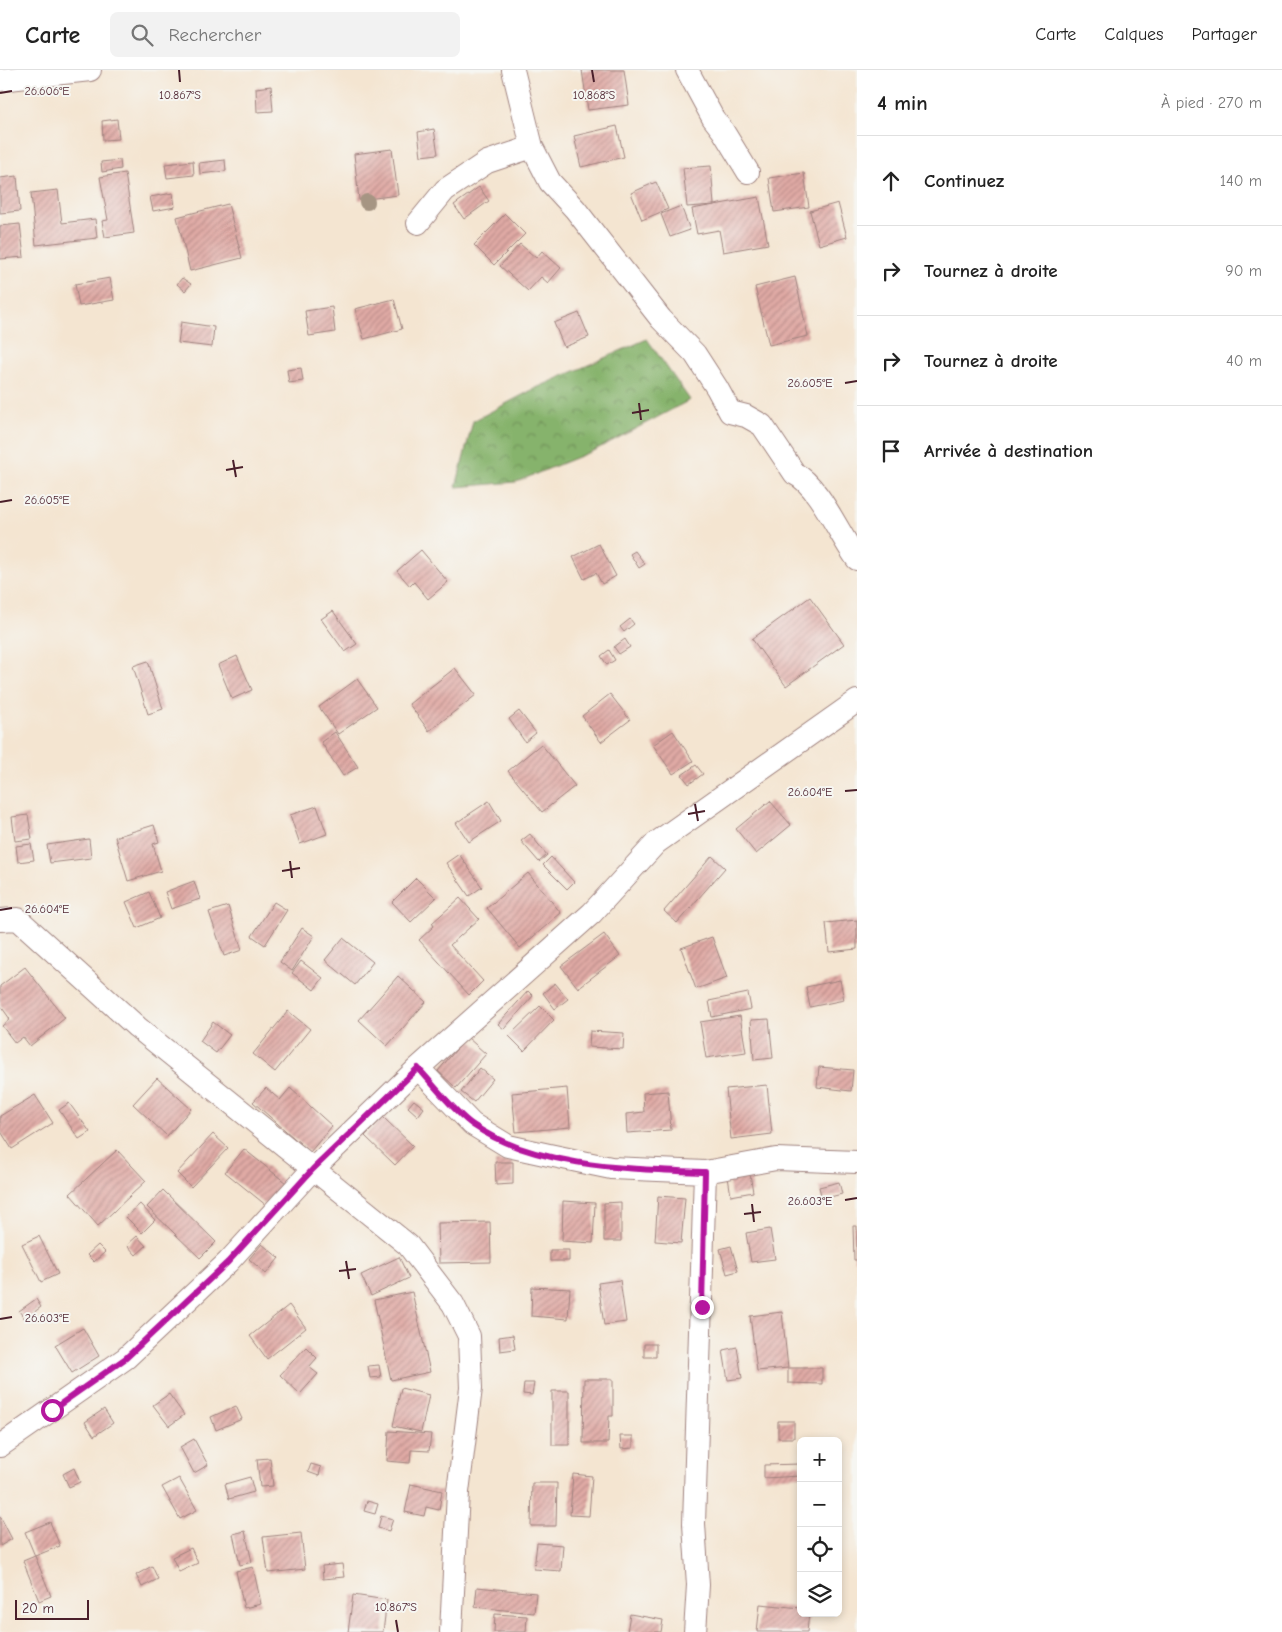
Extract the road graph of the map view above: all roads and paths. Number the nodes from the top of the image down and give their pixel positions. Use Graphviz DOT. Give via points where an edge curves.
graph roads {
  1 [pos="90,70"];
  2 [pos="513,70"];
  3 [pos="687,70"];
  4 [pos="0,80"];
  5 [pos="532,147"];
  6 [pos="748,172"];
  7 [pos="418,222"];
  8 [pos="857,559"];
  9 [pos="857,701"];
  10 [pos="0,920"];
  11 [pos="418,1068"];
  12 [pos="857,1162"];
  13 [pos="313,1169"];
  14 [pos="705,1172"];
  15 [pos="0,1446"];
  16 [pos="451,1632"];
  17 [pos="694,1632"];
  1 -- 4 [label="street"];
  2 -- 5 [label="street"];
  3 -- 6 [label="street"];
  5 -- 7 [label="street" via="487,162 445,190"];
  5 -- 8 [label="street" via="550,182 575,209 661,320 695,354 730,412 762,425 795,474 803,478 826,507"];
  9 -- 11 [label="street" via="656,843 592,913"];
  10 -- 13 [label="street" via="18,919 137,1027"];
  11 -- 13 [label="street"];
  11 -- 14 [label="street" via="472,1124 508,1146 611,1168"];
  12 -- 14 [label="street" via="776,1159"];
  13 -- 15 [label="street" via="228,1262 126,1358"];
  13 -- 16 [label="street" via="408,1245 437,1281 469,1336 471,1388 458,1492"];
  14 -- 17 [label="street" via="694,1524 698,1585"];
}
